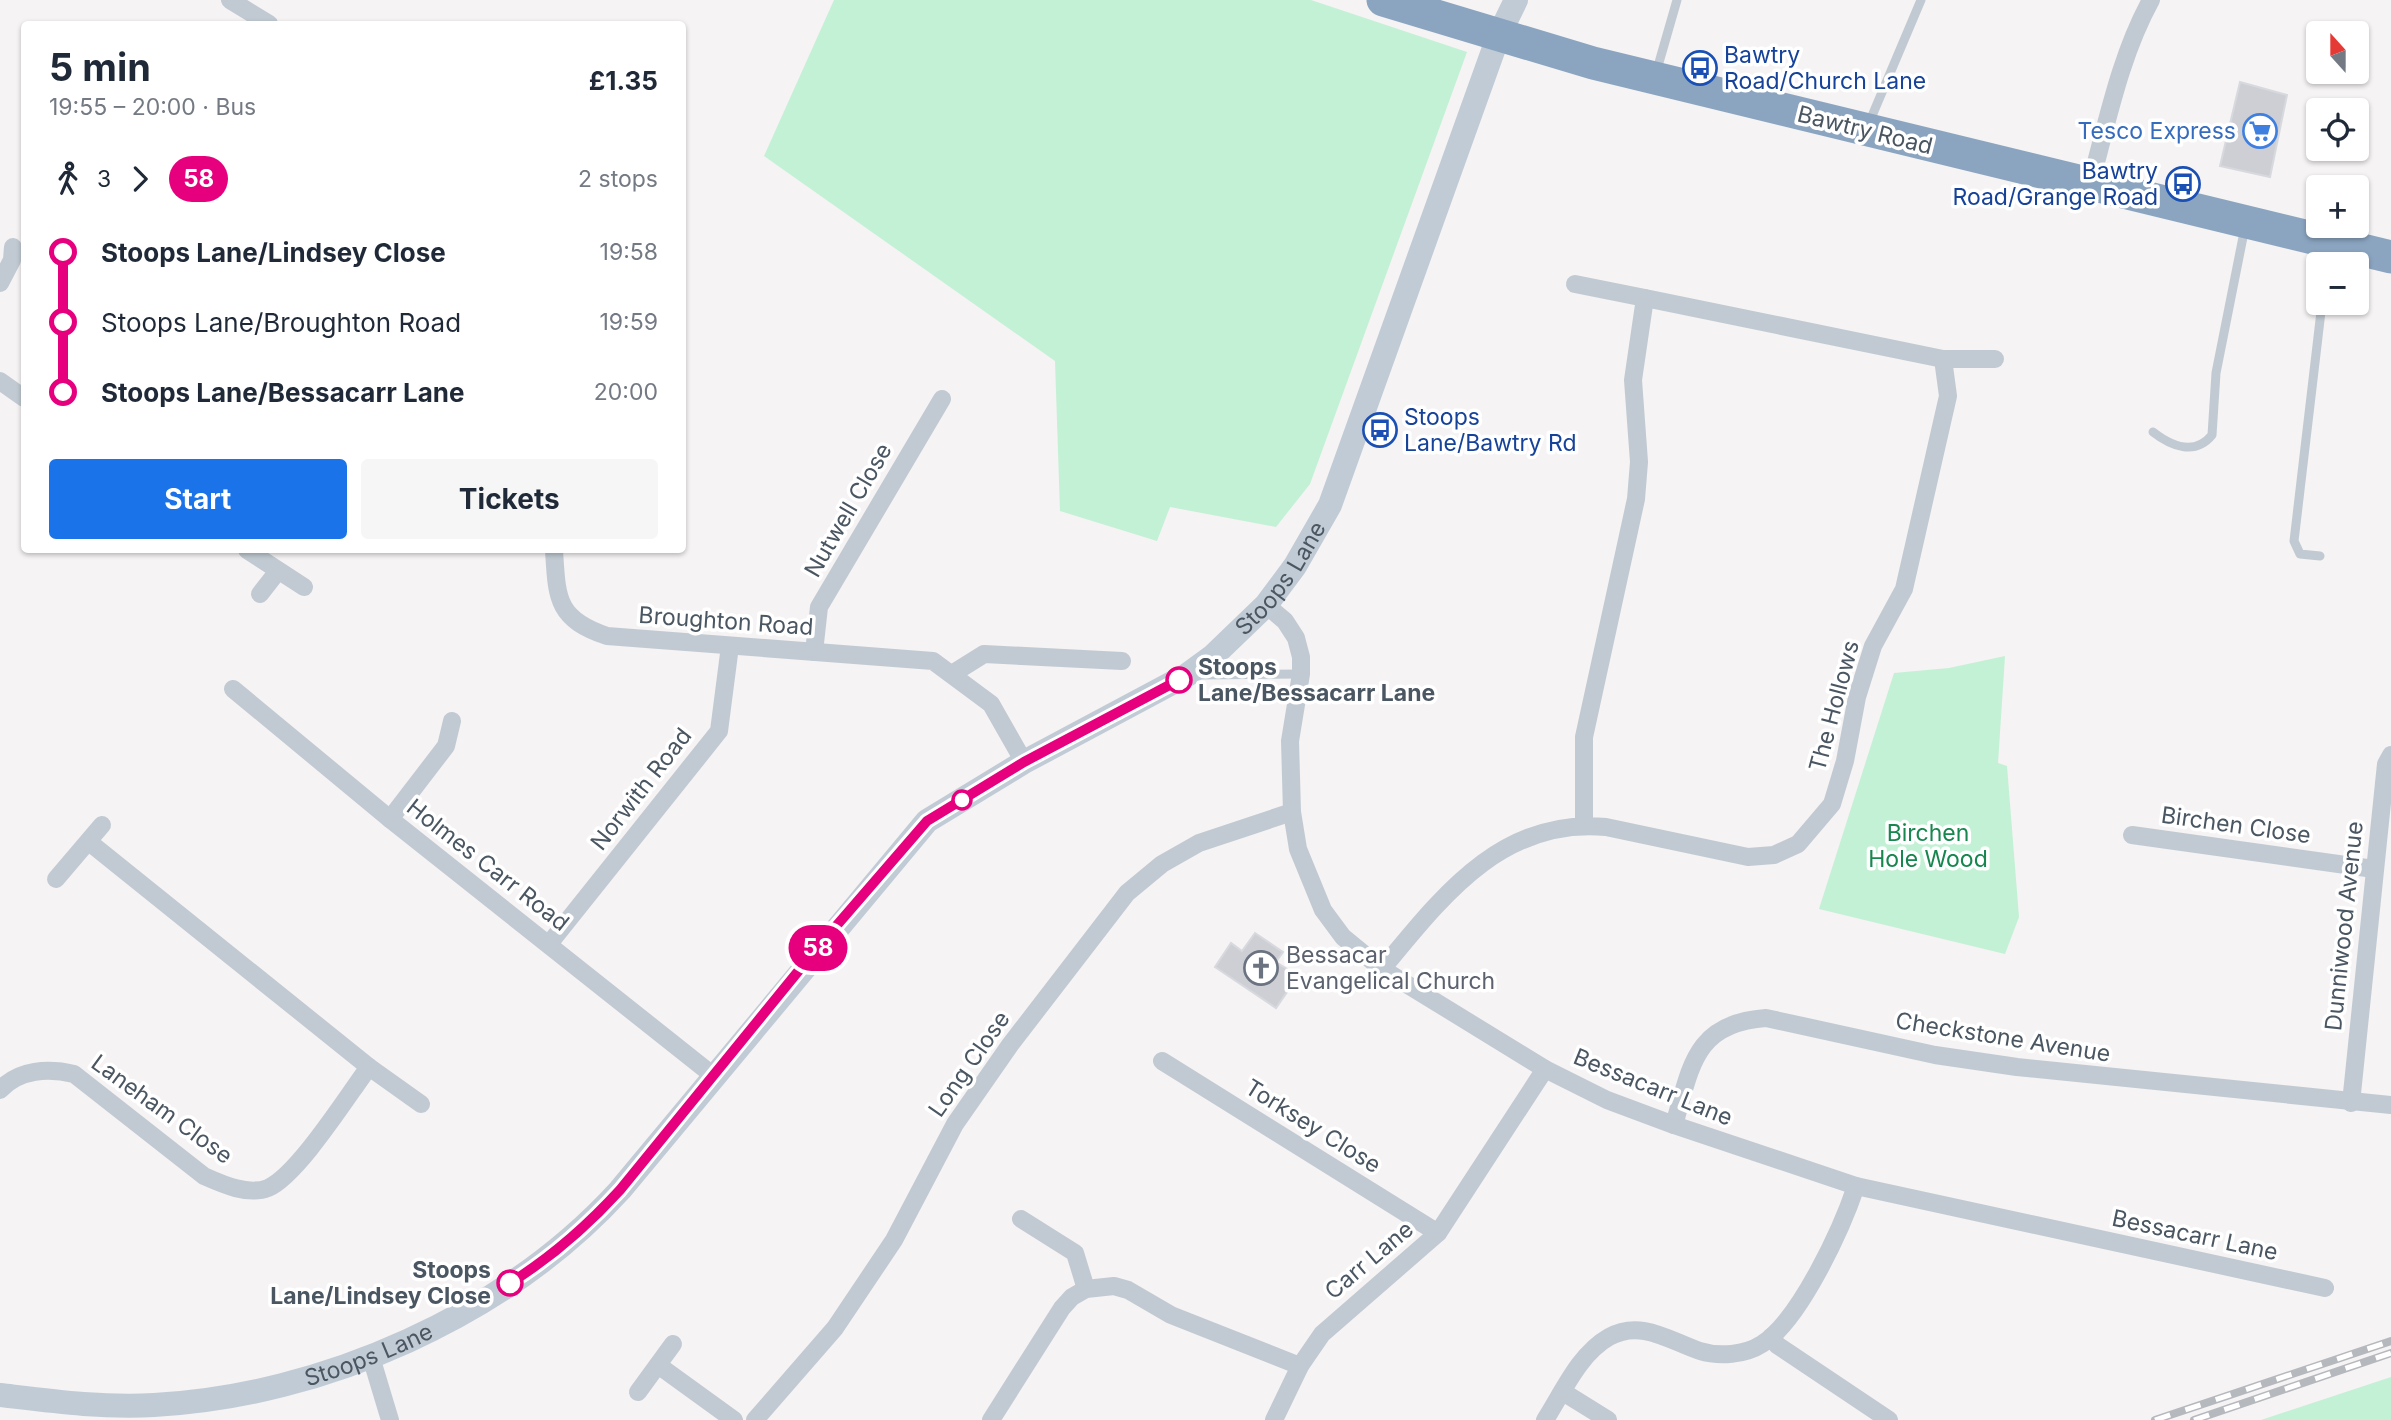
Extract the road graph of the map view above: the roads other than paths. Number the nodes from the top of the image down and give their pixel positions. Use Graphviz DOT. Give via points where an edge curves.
graph roads {
  1 [pos="230,0"];
  2 [pos="1383,0"];
  3 [pos="1516,0"];
  4 [pos="1677,0"];
  5 [pos="1921,0"];
  6 [pos="2151,0"];
  7 [pos="264,21"];
  8 [pos="1499,37"];
  9 [pos="1655,78"];
  10 [pos="1865,131"];
  11 [pos="2090,184"];
  12 [pos="2246,222"];
  13 [pos="13,245"];
  14 [pos="2326,252"];
  15 [pos="2369,256"];
  16 [pos="2391,257"];
  17 [pos="0,284"];
  18 [pos="1574,284"];
  19 [pos="1645,298"];
  20 [pos="2321,315"];
  21 [pos="1943,359"];
  22 [pos="1995,359"];
  23 [pos="0,381"];
  24 [pos="21,396"];
  25 [pos="942,399"];
  26 [pos="2153,432"];
  27 [pos="251,553"];
  28 [pos="554,553"];
  29 [pos="2320,556"];
  30 [pos="278,571"];
  31 [pos="304,587"];
  32 [pos="260,594"];
  33 [pos="1266,605"];
  34 [pos="730,646"];
  35 [pos="814,652"];
  36 [pos="1122,660"];
  37 [pos="952,674"];
  38 [pos="1301,674"];
  39 [pos="1187,675"];
  40 [pos="233,689"];
  41 [pos="452,721"];
  42 [pos="2391,755"];
  43 [pos="1024,762"];
  44 [pos="1292,812"];
  45 [pos="390,819"];
  46 [pos="102,825"];
  47 [pos="1584,825"];
  48 [pos="2132,835"];
  49 [pos="89,842"];
  50 [pos="2374,869"];
  51 [pos="56,879"];
  52 [pos="549,944"];
  53 [pos="1382,970"];
  54 [pos="1162,1061"];
  55 [pos="369,1066"];
  56 [pos="1545,1069"];
  57 [pos="715,1077"];
  58 [pos="0,1090"];
  59 [pos="2351,1103"];
  60 [pos="421,1104"];
  61 [pos="2391,1105"];
  62 [pos="1674,1125"];
  63 [pos="1856,1186"];
  64 [pos="1021,1219"];
  65 [pos="1438,1233"];
  66 [pos="2325,1288"];
  67 [pos="1086,1289"];
  68 [pos="1772,1336"];
  69 [pos="673,1345"];
  70 [pos="371,1357"];
  71 [pos="658,1365"];
  72 [pos="1300,1366"];
  73 [pos="638,1391"];
  74 [pos="1563,1392"];
  75 [pos="0,1395"];
  76 [pos="390,1420"];
  77 [pos="734,1420"];
  78 [pos="755,1420"];
  79 [pos="991,1420"];
  80 [pos="1274,1420"];
  81 [pos="1545,1420"];
  82 [pos="1608,1420"];
  83 [pos="1889,1420"];
  1 -- 7 [label="street"];
  2 -- 8 [label="highway, Bawtry Road"];
  3 -- 8 [label="street, Stoops Lane"];
  4 -- 9 [label="lane"];
  5 -- 10 [label="lane"];
  6 -- 11 [label="street" via="2140,19"];
  8 -- 9 [label="highway, Bawtry Road"];
  8 -- 33 [label="street, Stoops Lane" via="1330,505"];
  9 -- 10 [label="highway, Bawtry Road"];
  10 -- 11 [label="highway, Bawtry Road"];
  11 -- 12 [label="highway, Bawtry Road"];
  12 -- 14 [label="highway, Bawtry Road"];
  12 -- 26 [label="lane" via="2216,373 2212,435 2187,447 2170,445"];
  13 -- 17 [label="street" via="12,260"];
  15 -- 16 [label="highway, Bawtry Road"];
  18 -- 19 [label="street"];
  19 -- 21 [label="street"];
  19 -- 47 [label="street" via="1633,380 1639,463 1636,499 1584,737"];
  20 -- 29 [label="lane" via="2294,541 2300,554"];
  21 -- 22 [label="street"];
  21 -- 47 [label="street, The Hollows" via="1948,396 1904,589 1873,646 1832,804 1798,844 1774,855 1748,857"];
  23 -- 24 [label="street"];
  25 -- 35 [label="street, Nutwell Close" via="819,607"];
  27 -- 30 [label="street"];
  28 -- 34 [label="street, Broughton Road" via="556,587 564,612 582,628 607,636"];
  30 -- 31 [label="street"];
  30 -- 32 [label="street"];
  33 -- 38 [label="street, Bessacarr Lane" via="1296,638"];
  33 -- 39 [label="street, Stoops Lane"];
  34 -- 35 [label="street, Broughton Road"];
  34 -- 52 [label="street, Norwith Road" via="719,731"];
  35 -- 37 [label="street, Broughton Road" via="933,662"];
  36 -- 37 [label="street" via="984,654"];
  37 -- 43 [label="street, Broughton Road" via="991,704"];
  38 -- 39 [label="lane"];
  38 -- 44 [label="street, Bessacarr Lane" via="1290,741"];
  39 -- 43 [label="street, Stoops Lane"];
  40 -- 45 [label="street, Holmes Carr Road"];
  41 -- 45 [label="street" via="446,746"];
  42 -- 50 [label="street, Dunniwood Avenue" via="2386,764"];
  43 -- 57 [label="street, Stoops Lane" via="927,821 818,947"];
  44 -- 53 [label="street, Bessacarr Lane" via="1298,849 1323,910 1343,937"];
  44 -- 78 [label="street, Long Close" via="1199,843 1162,864 1127,893 955,1124 894,1240 835,1328"];
  45 -- 52 [label="street, Holmes Carr Road"];
  46 -- 49 [label="street"];
  47 -- 53 [label="street, The Hollows" via="1510,846 1471,870 1445,892"];
  48 -- 50 [label="street, Birchen Close"];
  49 -- 51 [label="street"];
  49 -- 55 [label="street"];
  50 -- 59 [label="street, Dunniwood Avenue"];
  52 -- 57 [label="street, Holmes Carr Road"];
  53 -- 56 [label="street, Bessacarr Lane"];
  54 -- 65 [label="street, Torksey Close"];
  55 -- 58 [label="street, Laneham Close" via="296,1165 268,1188 227,1186 204,1176 74,1074 37,1071"];
  55 -- 60 [label="street"];
  56 -- 62 [label="street, Bessacarr Lane" via="1606,1100"];
  56 -- 65 [label="street, Carr Lane"];
  57 -- 70 [label="street, Stoops Lane" via="603,1209 547,1259 438,1327"];
  59 -- 61 [label="street, Checkstone Avenue"];
  59 -- 62 [label="street, Checkstone Avenue" via="2017,1067 1935,1055 1766,1018 1721,1028 1706,1040 1693,1061"];
  62 -- 63 [label="street, Bessacarr Lane"];
  63 -- 66 [label="street, Bessacarr Lane"];
  63 -- 68 [label="street" via="1810,1284"];
  64 -- 67 [label="street" via="1075,1253"];
  65 -- 72 [label="street, Carr Lane" via="1337,1318"];
  67 -- 72 [label="street" via="1114,1286 1128,1290 1171,1315"];
  67 -- 79 [label="street" via="1062,1308"];
  68 -- 74 [label="street" via="1746,1351 1726,1354 1702,1352 1654,1331 1612,1335 1592,1349"];
  68 -- 83 [label="street" via="1777,1345"];
  69 -- 71 [label="street"];
  70 -- 75 [label="street, Stoops Lane" via="270,1387 154,1405 69,1403"];
  70 -- 76 [label="street"];
  71 -- 73 [label="street"];
  71 -- 77 [label="street"];
  72 -- 80 [label="street, Carr Lane"];
  74 -- 81 [label="street"];
  74 -- 82 [label="street"];
}
